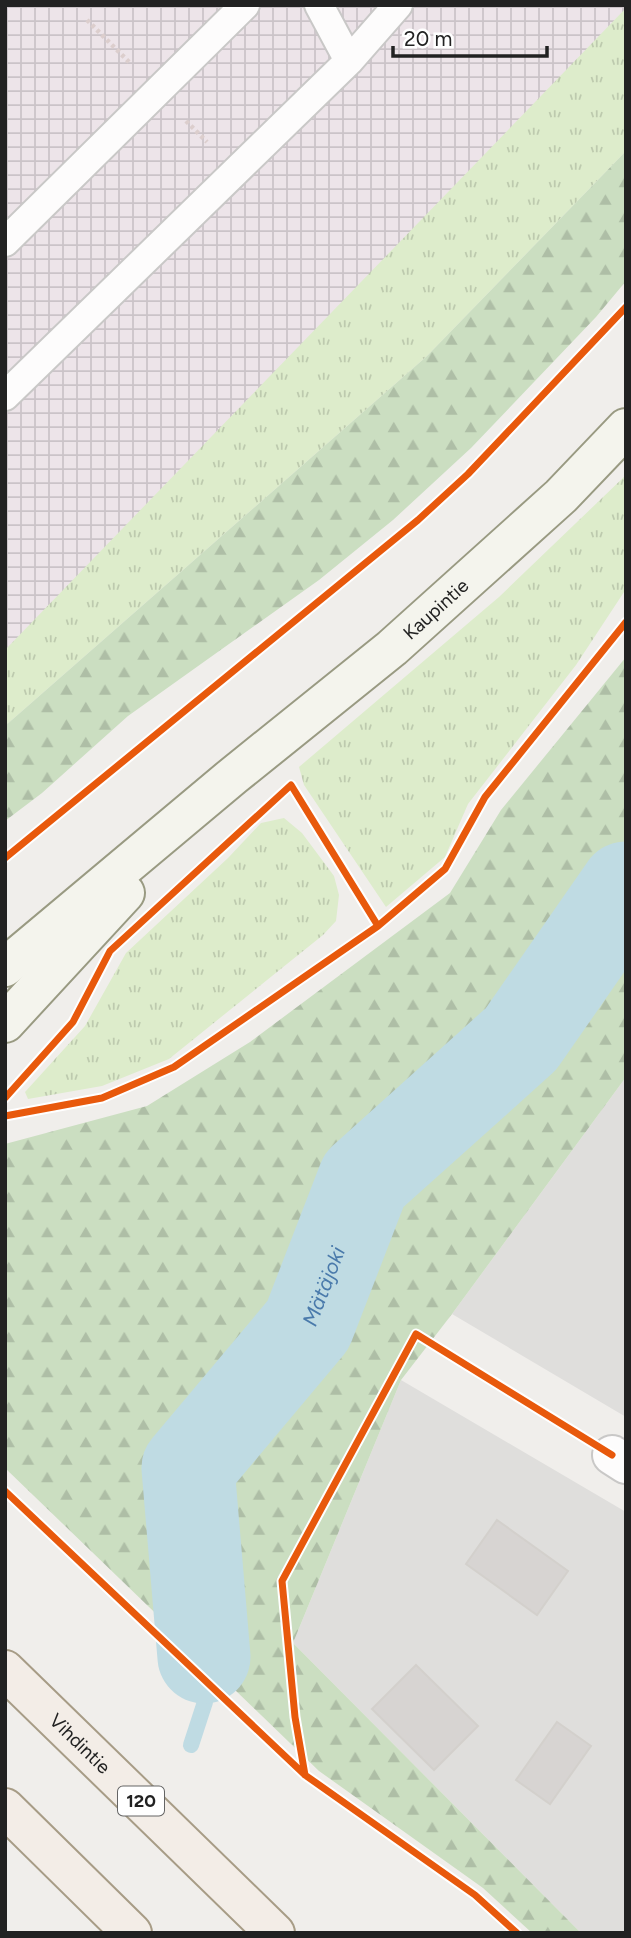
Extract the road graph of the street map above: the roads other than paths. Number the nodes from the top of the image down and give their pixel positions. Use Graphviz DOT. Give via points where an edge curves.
graph roads {
  1 [pos="245,5"];
  2 [pos="319,5"];
  3 [pos="398,5"];
  4 [pos="349,61"];
  5 [pos="5,242"];
  6 [pos="5,396"];
  7 [pos="626,428"];
  8 [pos="233,776"];
  9 [pos="5,967"];
  10 [pos="5,1023"];
  11 [pos="5,1670"];
  12 [pos="5,1808"];
  13 [pos="132,1933"];
  14 [pos="275,1933"];
  1 -- 5 [label="lane"];
  2 -- 4 [label="lane"];
  3 -- 4 [label="lane"];
  4 -- 6 [label="lane"];
  7 -- 8 [label="main road, Kaupintie" via="561,496 392,648"];
  8 -- 9 [label="main road, Kaupintie"];
  8 -- 10 [label="main road, Kaupintie"];
  11 -- 14 [label="main road, Vihdintie / 120"];
  12 -- 13 [label="main road"];
}
